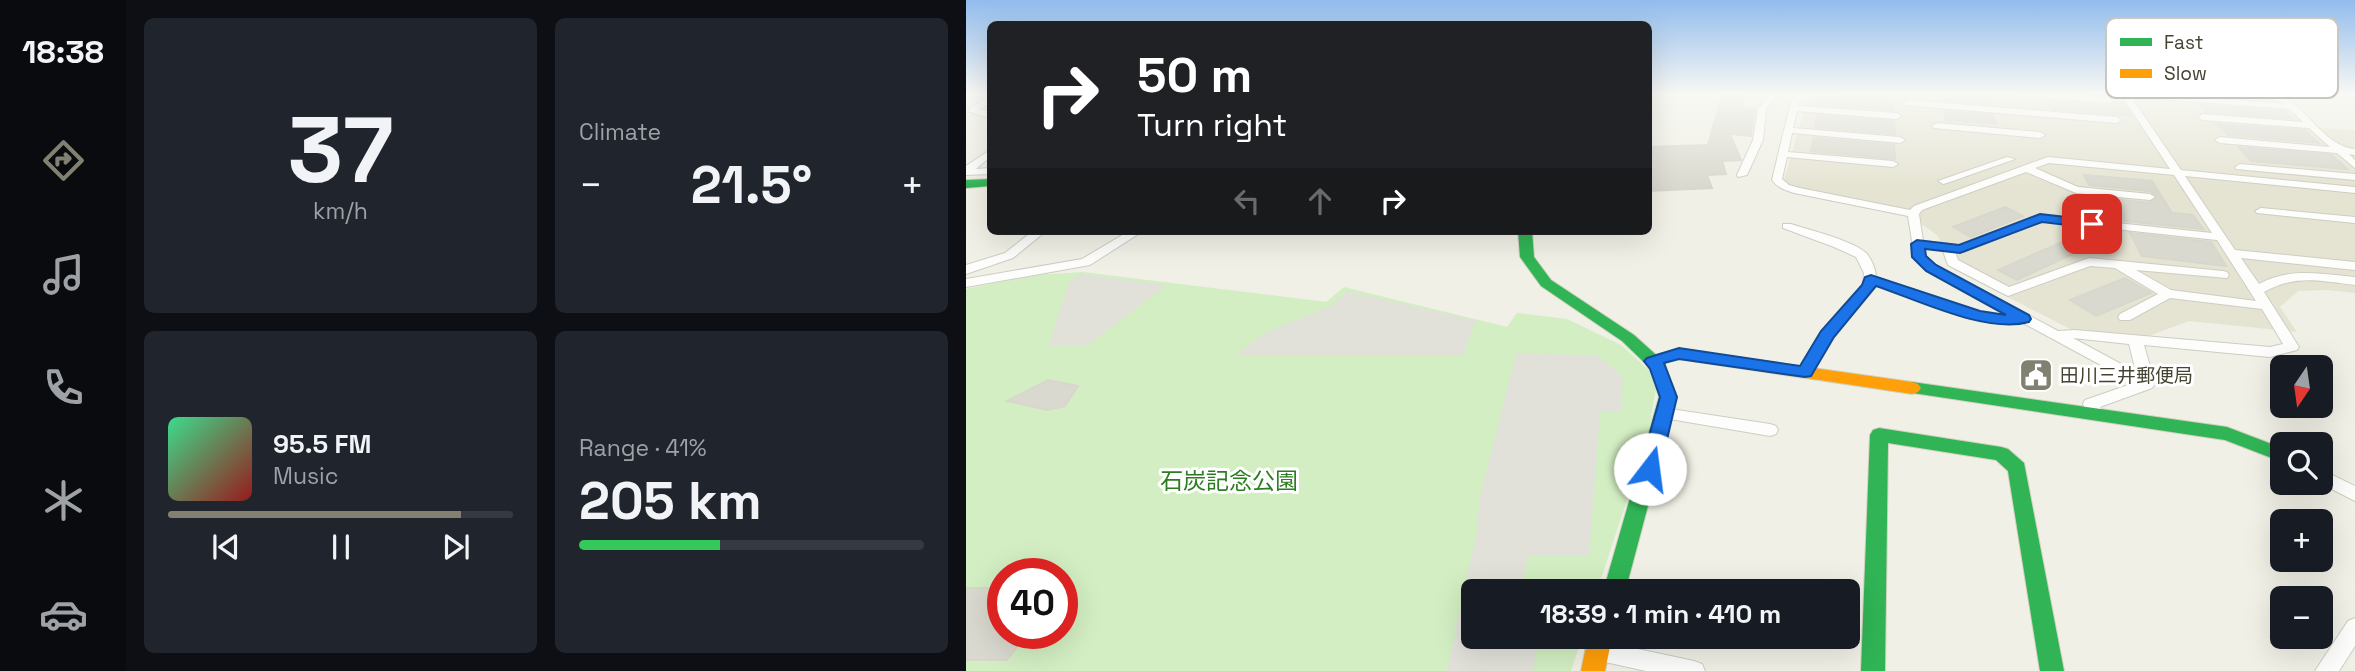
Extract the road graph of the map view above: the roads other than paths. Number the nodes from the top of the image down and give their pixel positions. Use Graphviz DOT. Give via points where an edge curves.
graph roads {
  1 [pos="1760,124"];
  2 [pos="1789,124"];
  3 [pos="2037,124"];
  4 [pos="2145,124"];
  5 [pos="2303,124"];
  6 [pos="2312,125"];
  7 [pos="1937,126"];
  8 [pos="1788,130"];
  9 [pos="2040,135"];
  10 [pos="1900,140"];
  11 [pos="2220,140"];
  12 [pos="2339,151"];
  13 [pos="2355,152"];
  14 [pos="1783,154"];
  15 [pos="987,155"];
  16 [pos="2010,159"];
  17 [pos="2048,160"];
  18 [pos="1893,164"];
  19 [pos="2355,165"];
  20 [pos="2240,167"];
  21 [pos="2026,168"];
  22 [pos="966,171"];
  23 [pos="987,171"];
  24 [pos="2176,172"];
  25 [pos="1930,174"];
  26 [pos="1742,175"];
  27 [pos="2355,177"];
  28 [pos="1943,181"];
  29 [pos="987,183"];
  30 [pos="966,184"];
  31 [pos="2355,190"];
  32 [pos="1963,191"];
  33 [pos="2150,197"];
  34 [pos="2260,211"];
  35 [pos="1913,214"];
  36 [pos="2355,220"];
  37 [pos="1787,226"];
  38 [pos="1035,235"];
  39 [pos="1130,235"];
  40 [pos="1525,235"];
  41 [pos="2221,237"];
  42 [pos="1917,244"];
  43 [pos="1948,248"];
  44 [pos="2232,253"];
  45 [pos="966,263"];
  46 [pos="981,263"];
  47 [pos="2119,265"];
  48 [pos="2355,266"];
  49 [pos="966,270"];
  50 [pos="2222,275"];
  51 [pos="1871,280"];
  52 [pos="2355,281"];
  53 [pos="966,283"];
  54 [pos="2257,291"];
  55 [pos="2168,294"];
  56 [pos="2267,306"];
  57 [pos="2125,317"];
  58 [pos="2023,319"];
  59 [pos="2056,335"];
  60 [pos="2135,340"];
  61 [pos="1653,361"];
  62 [pos="1805,372"];
  63 [pos="2147,384"];
  64 [pos="1664,413"];
  65 [pos="2095,414"];
  66 [pos="1770,430"];
  67 [pos="2270,450"];
  68 [pos="2333,482"];
  69 [pos="2355,494"];
  70 [pos="1618,579"];
  71 [pos="2355,628"];
  72 [pos="1596,653"];
  73 [pos="1694,671"];
  74 [pos="1873,671"];
  75 [pos="2052,671"];
  76 [pos="2326,671"];
  1 -- 26 [label="street"];
  2 -- 8 [label="street"];
  3 -- 9 [label="street"];
  4 -- 24 [label="street"];
  5 -- 6 [label="street"];
  6 -- 12 [label="street"];
  7 -- 9 [label="street"];
  8 -- 10 [label="street"];
  8 -- 14 [label="street"];
  9 -- 17 [label="street"];
  11 -- 12 [label="street"];
  12 -- 13 [label="street"];
  12 -- 19 [label="street"];
  14 -- 18 [label="street"];
  14 -- 35 [label="street" via="1777,180 1785,187"];
  15 -- 22 [label="street"];
  16 -- 28 [label="street"];
  17 -- 21 [label="street"];
  17 -- 24 [label="street"];
  20 -- 27 [label="street"];
  21 -- 32 [label="street"];
  21 -- 33 [label="street" via="2076,190"];
  22 -- 23 [label="street"];
  24 -- 31 [label="street"];
  24 -- 41 [label="street"];
  25 -- 28 [label="street"];
  28 -- 32 [label="street"];
  29 -- 30 [label="street"];
  32 -- 35 [label="street"];
  34 -- 36 [label="street"];
  35 -- 42 [label="street"];
  37 -- 51 [label="street" via="1861,255"];
  38 -- 46 [label="street" via="1005,258"];
  39 -- 53 [label="street" via="1086,262"];
  40 -- 61 [label="street" via="1527,257 1546,283 1628,338"];
  41 -- 43 [label="street" via="2040,218 1960,249"];
  41 -- 44 [label="street"];
  42 -- 43 [label="street"];
  42 -- 58 [label="street" via="1919,257 1931,268"];
  43 -- 47 [label="street" via="1952,262 2008,292 2089,262"];
  44 -- 48 [label="street"];
  44 -- 54 [label="street"];
  45 -- 46 [label="street"];
  46 -- 49 [label="street"];
  47 -- 50 [label="street"];
  47 -- 55 [label="street"];
  51 -- 58 [label="street" via="1978,316"];
  51 -- 62 [label="street" via="1827,335"];
  52 -- 54 [label="street" via="2302,275"];
  54 -- 56 [label="street"];
  55 -- 56 [label="street"];
  55 -- 57 [label="street"];
  56 -- 60 [label="street" via="2292,347 2270,352"];
  58 -- 59 [label="street"];
  59 -- 60 [label="street"];
  59 -- 63 [label="street"];
  60 -- 63 [label="street"];
  61 -- 62 [label="street" via="1679,354"];
  61 -- 64 [label="street" via="1668,397"];
  62 -- 65 [label="street"];
  63 -- 65 [label="street" via="2091,404"];
  64 -- 66 [label="street"];
  64 -- 70 [label="street"];
  65 -- 67 [label="street" via="2227,434"];
  68 -- 69 [label="street"];
  71 -- 76 [label="street"];
  72 -- 73 [label="street"];
  74 -- 75 [label="street" via="1879,435 2001,454 2017,467"];
}
